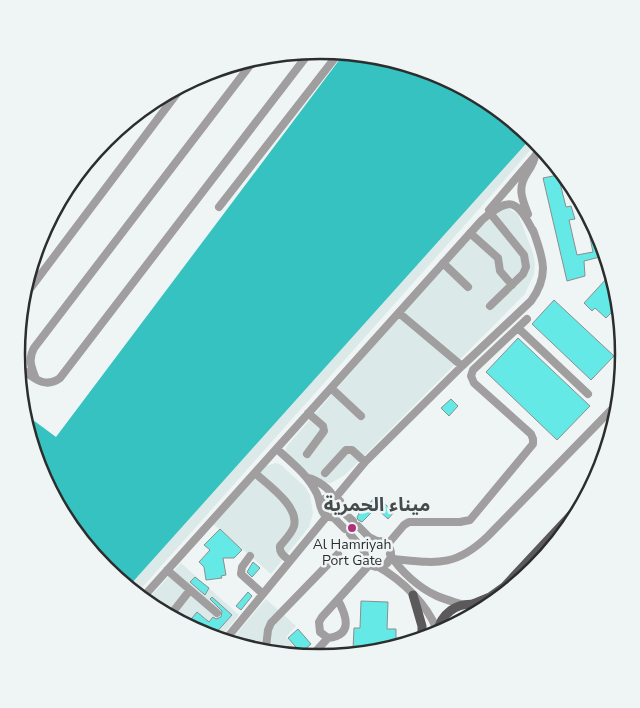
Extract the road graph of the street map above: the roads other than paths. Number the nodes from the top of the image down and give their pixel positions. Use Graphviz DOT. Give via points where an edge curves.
graph roads {
  1 [pos="303,60"];
  2 [pos="334,60"];
  3 [pos="248,68"];
  4 [pos="173,99"];
  5 [pos="537,154"];
  6 [pos="535,156"];
  7 [pos="219,207"];
  8 [pos="490,213"];
  9 [pos="482,220"];
  10 [pos="534,232"];
  11 [pos="470,233"];
  12 [pos="443,263"];
  13 [pos="34,284"];
  14 [pos="512,285"];
  15 [pos="468,287"];
  16 [pos="490,306"];
  17 [pos="399,313"];
  18 [pos="527,318"];
  19 [pos="518,328"];
  20 [pos="462,366"];
  21 [pos="26,372"];
  22 [pos="36,379"];
  23 [pos="331,388"];
  24 [pos="588,394"];
  25 [pos="609,412"];
  26 [pos="308,413"];
  27 [pos="361,416"];
  28 [pos="277,448"];
  29 [pos="307,454"];
  30 [pos="365,462"];
  31 [pos="255,473"];
  32 [pos="325,473"];
  33 [pos="308,478"];
  34 [pos="335,497"];
  35 [pos="321,505"];
  36 [pos="341,510"];
  37 [pos="330,516"];
  38 [pos="556,531"];
  39 [pos="377,541"];
  40 [pos="387,545"];
  41 [pos="365,552"];
  42 [pos="338,554"];
  43 [pos="250,556"];
  44 [pos="392,556"];
  45 [pos="290,560"];
  46 [pos="374,565"];
  47 [pos="167,570"];
  48 [pos="512,578"];
  49 [pos="190,590"];
  50 [pos="147,593"];
  51 [pos="263,594"];
  52 [pos="413,595"];
  53 [pos="338,600"];
  54 [pos="464,604"];
  55 [pos="475,605"];
  56 [pos="174,610"];
  57 [pos="217,613"];
  58 [pos="440,624"];
  59 [pos="435,626"];
  60 [pos="420,631"];
  61 [pos="230,634"];
  62 [pos="328,638"];
  63 [pos="266,644"];
  64 [pos="318,649"];
  1 -- 22 [label="lane" via="60,378 46,384"];
  2 -- 7 [label="lane"];
  3 -- 22 [label="lane" via="34,348 30,362"];
  4 -- 13 [label="lane"];
  5 -- 6 [label="lane"];
  6 -- 9 [label="lane"];
  6 -- 10 [label="lane" via="520,190"];
  8 -- 9 [label="lane"];
  8 -- 10 [label="lane" via="506,204 517,206"];
  8 -- 14 [label="lane" via="526,258 525,271"];
  9 -- 11 [label="lane"];
  10 -- 20 [label="lane" via="544,264 537,293"];
  11 -- 12 [label="lane"];
  11 -- 14 [label="lane" via="498,258 500,271"];
  12 -- 15 [label="lane"];
  12 -- 17 [label="lane"];
  14 -- 16 [label="lane"];
  17 -- 20 [label="lane"];
  17 -- 23 [label="lane"];
  18 -- 19 [label="lane"];
  19 -- 24 [label="lane"];
  19 -- 40 [label="lane" via="473,370 471,378 531,434 533,444 470,520 409,522"];
  20 -- 30 [label="lane"];
  21 -- 22 [label="lane"];
  23 -- 26 [label="lane"];
  23 -- 27 [label="lane"];
  25 -- 44 [label="lane" via="471,550 456,559 440,562"];
  26 -- 28 [label="lane"];
  26 -- 29 [label="lane" via="323,426 324,431"];
  28 -- 31 [label="lane"];
  28 -- 33 [label="lane"];
  30 -- 32 [label="lane" via="352,450 346,450"];
  30 -- 34 [label="lane"];
  31 -- 45 [label="lane" via="292,510 293,527 280,546 282,554"];
  31 -- 47 [label="lane"];
  33 -- 34 [label="lane" via="328,489"];
  33 -- 35 [label="lane"];
  34 -- 35 [label="lane" via="324,499"];
  34 -- 36 [label="lane" via="341,503"];
  35 -- 37 [label="lane" via="322,512"];
  36 -- 37 [label="lane" via="338,515"];
  36 -- 39 [label="lane"];
  37 -- 41 [label="lane"];
  37 -- 45 [label="lane"];
  38 -- 48 [label="main road"];
  39 -- 40 [label="lane"];
  39 -- 41 [label="lane" via="370,544"];
  40 -- 44 [label="lane"];
  41 -- 46 [label="lane" via="366,558"];
  42 -- 63 [label="lane" via="271,623"];
  43 -- 51 [label="lane" via="241,574"];
  44 -- 46 [label="lane" via="387,563"];
  44 -- 54 [label="lane" via="398,566 428,591"];
  45 -- 51 [label="lane"];
  46 -- 52 [label="lane" via="390,574"];
  46 -- 53 [label="lane"];
  47 -- 49 [label="lane"];
  47 -- 50 [label="lane"];
  49 -- 56 [label="lane"];
  49 -- 57 [label="lane"];
  51 -- 61 [label="lane"];
  52 -- 59 [label="lane" via="429,612"];
  52 -- 60 [label="main road" via="421,621"];
  53 -- 62 [label="lane" via="319,622 320,632"];
  53 -- 62 [label="lane" via="346,623 342,632"];
  54 -- 55 [label="main road"];
  54 -- 58 [label="main road" via="454,608"];
  62 -- 64 [label="lane"];
}
